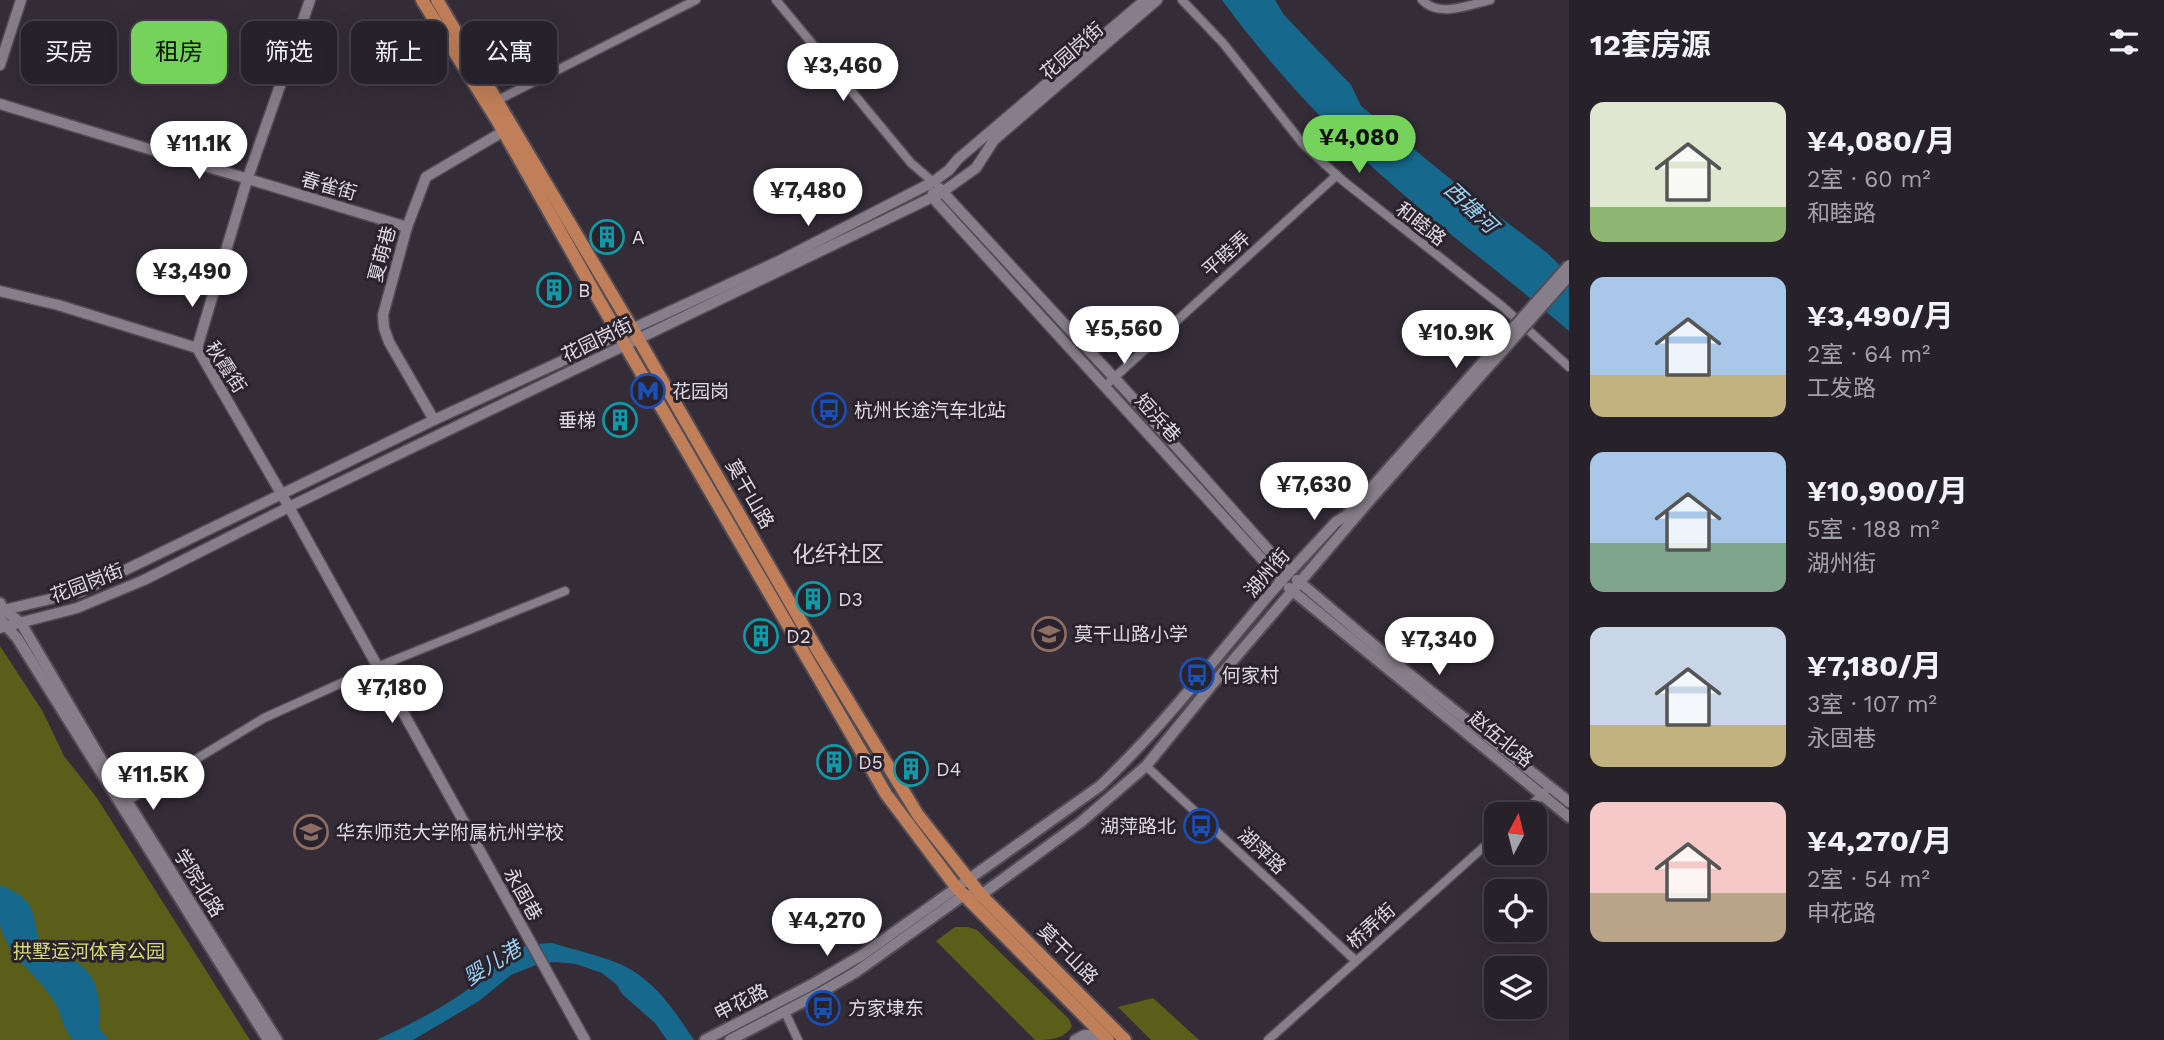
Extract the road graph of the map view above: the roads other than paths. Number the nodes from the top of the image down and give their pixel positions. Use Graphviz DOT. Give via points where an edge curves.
graph roads {
  1 [pos="21,0"];
  2 [pos="310,0"];
  3 [pos="422,0"];
  4 [pos="437,0"];
  5 [pos="696,0"];
  6 [pos="776,0"];
  7 [pos="1145,0"];
  8 [pos="1157,0"];
  9 [pos="1182,0"];
  10 [pos="1422,0"];
  11 [pos="1490,0"];
  12 [pos="0,65"];
  13 [pos="496,101"];
  14 [pos="0,104"];
  15 [pos="503,131"];
  16 [pos="991,138"];
  17 [pos="1336,175"];
  18 [pos="247,180"];
  19 [pos="933,182"];
  20 [pos="937,194"];
  21 [pos="407,227"];
  22 [pos="1569,265"];
  23 [pos="1569,276"];
  24 [pos="0,291"];
  25 [pos="629,337"];
  26 [pos="197,348"];
  27 [pos="1569,367"];
  28 [pos="1114,378"];
  29 [pos="1105,386"];
  30 [pos="434,419"];
  31 [pos="281,495"];
  32 [pos="1368,498"];
  33 [pos="289,507"];
  34 [pos="1286,577"];
  35 [pos="1296,588"];
  36 [pos="565,591"];
  37 [pos="2,616"];
  38 [pos="21,623"];
  39 [pos="377,667"];
  40 [pos="1146,766"];
  41 [pos="1546,791"];
  42 [pos="127,801"];
  43 [pos="1535,802"];
  44 [pos="1569,803"];
  45 [pos="1569,817"];
  46 [pos="1484,847"];
  47 [pos="968,879"];
  48 [pos="960,891"];
  49 [pos="981,895"];
  50 [pos="1356,961"];
  51 [pos="785,1012"];
  52 [pos="1087,1018"];
  53 [pos="1105,1037"];
  54 [pos="1079,1038"];
  55 [pos="268,1040"];
  56 [pos="278,1040"];
  57 [pos="585,1040"];
  58 [pos="705,1040"];
  59 [pos="730,1040"];
  60 [pos="798,1040"];
  61 [pos="1125,1040"];
  62 [pos="1268,1040"];
  1 -- 12 [label="street"];
  2 -- 18 [label="street"];
  3 -- 15 [label="main road, 莫干山路"];
  4 -- 13 [label="main road, 莫干山路"];
  5 -- 13 [label="street"];
  6 -- 19 [label="street" via="911,163"];
  7 -- 16 [label="street, 花园岗街"];
  8 -- 16 [label="street, 花园岗街"];
  9 -- 17 [label="street, 和睦路" via="1223,43 1303,144"];
  10 -- 11 [label="street" via="1443,10"];
  13 -- 25 [label="main road, 莫干山路"];
  14 -- 18 [label="street, 春雀街"];
  15 -- 21 [label="street, 夏萌巷" via="426,177"];
  15 -- 25 [label="main road, 莫干山路"];
  16 -- 19 [label="street, 花园岗街"];
  16 -- 20 [label="street, 花园岗街" via="976,168"];
  17 -- 27 [label="street, 和睦路" via="1503,307"];
  17 -- 28 [label="street, 平睦弄"];
  18 -- 21 [label="street, 春雀街"];
  18 -- 26 [label="street"];
  19 -- 20 [label="street"];
  19 -- 25 [label="street, 花园岗街"];
  20 -- 25 [label="street, 花园岗街"];
  20 -- 28 [label="street, 短浜巷"];
  20 -- 29 [label="street, 短浜巷"];
  21 -- 30 [label="street, 夏萌巷" via="383,315 384,328"];
  22 -- 32 [label="main road, 湖州街, bridge"];
  23 -- 32 [label="main road, 湖州街, bridge"];
  24 -- 26 [label="street, 秋霞街"];
  25 -- 30 [label="street, 花园岗街"];
  25 -- 33 [label="street, 花园岗街"];
  25 -- 47 [label="main road, 莫干山路" via="896,781"];
  25 -- 48 [label="main road, 莫干山路" via="886,794"];
  26 -- 31 [label="street, 秋霞街"];
  28 -- 29 [label="street, 平睦弄"];
  28 -- 34 [label="street, 短浜巷"];
  29 -- 34 [label="street, 短浜巷"];
  30 -- 31 [label="street, 花园岗街"];
  31 -- 33 [label="street, 秋霞街"];
  31 -- 37 [label="street, 花园岗街" via="80,592"];
  32 -- 34 [label="main road, 湖州街" via="1336,522"];
  32 -- 35 [label="main road, 湖州街"];
  33 -- 38 [label="street, 花园岗街" via="144,580 77,608"];
  33 -- 39 [label="street, 永固巷"];
  34 -- 35 [label="main road, 赵伍北路"];
  34 -- 47 [label="main road, 湖州街" via="1143,743 1100,786"];
  35 -- 40 [label="main road, 湖州街"];
  35 -- 41 [label="main road, 赵伍北路"];
  36 -- 39 [label="street"];
  37 -- 38 [label="main road, 学院北路"];
  37 -- 38 [label="street, 花园岗街"];
  37 -- 55 [label="main road, 学院北路"];
  38 -- 42 [label="main road, 学院北路"];
  39 -- 42 [label="street" via="264,718"];
  39 -- 57 [label="street, 永固巷"];
  40 -- 49 [label="main road, 湖州街" via="1082,822"];
  40 -- 50 [label="street, 湖萍路"];
  41 -- 43 [label="street"];
  41 -- 44 [label="main road, 赵伍北路"];
  41 -- 45 [label="main road, 赵伍北路"];
  42 -- 56 [label="main road, 学院北路"];
  46 -- 50 [label="street, 桥弄街"];
  47 -- 48 [label="main road, 申花路"];
  47 -- 49 [label="main road, 莫干山路"];
  48 -- 49 [label="main road"];
  48 -- 51 [label="main road, 申花路" via="856,972"];
  48 -- 52 [label="main road, 莫干山路"];
  48 -- 58 [label="main road, 申花路" via="834,972"];
  49 -- 61 [label="main road, 莫干山路"];
  50 -- 62 [label="street, 桥弄街"];
  51 -- 59 [label="main road, 申花路"];
  51 -- 60 [label="street"];
  52 -- 53 [label="main road, 莫干山路"];
  52 -- 54 [label="street"];
  53 -- 54 [label="street"];
}
